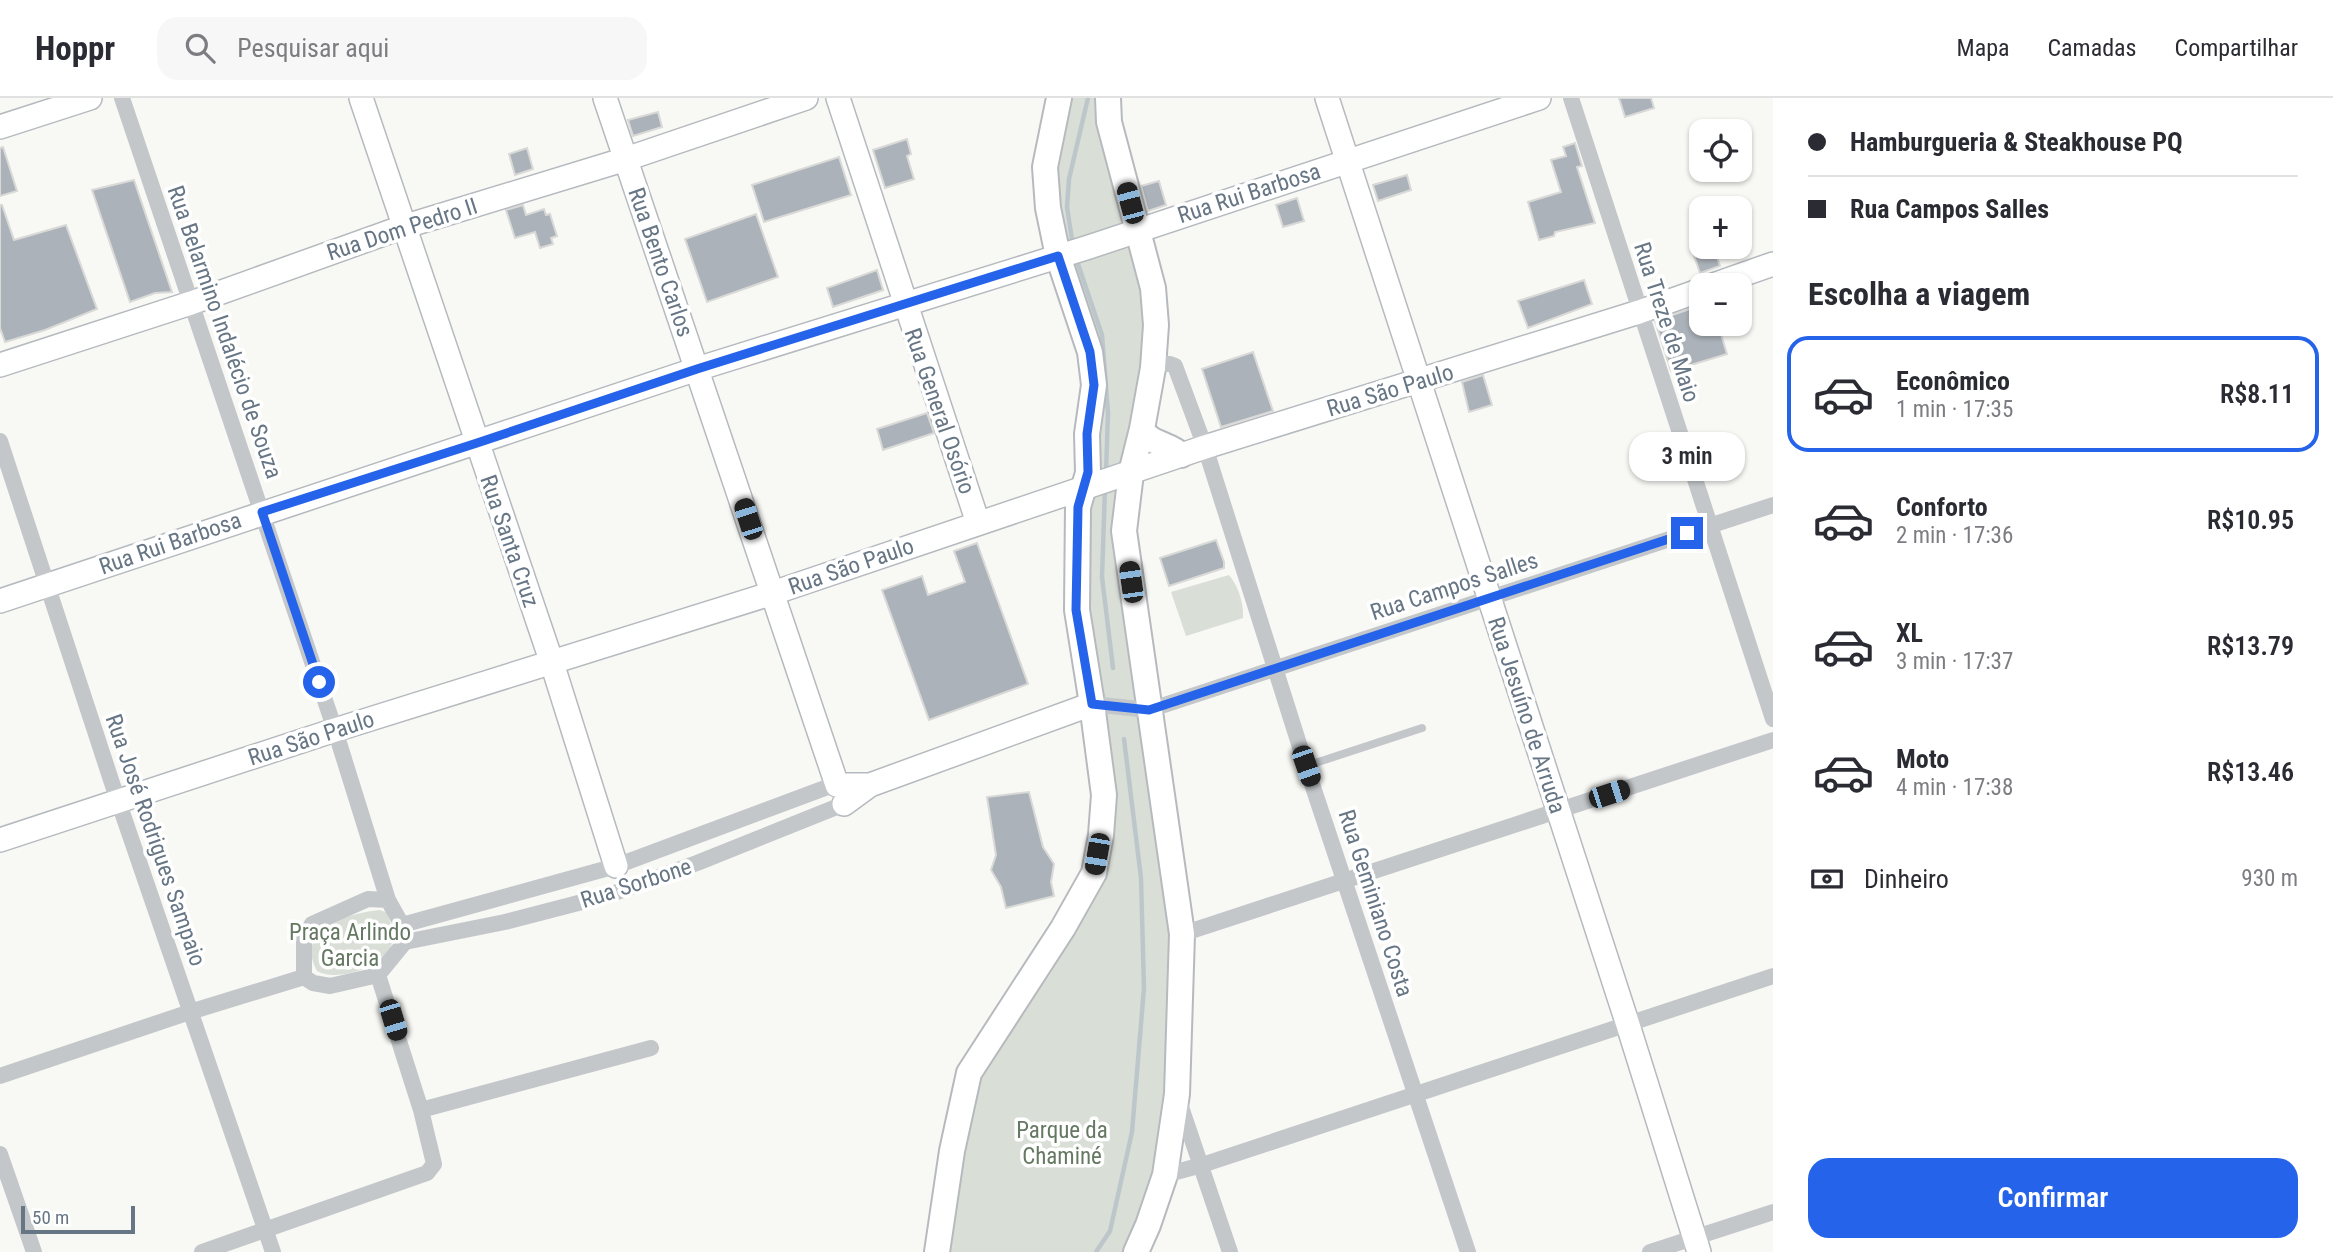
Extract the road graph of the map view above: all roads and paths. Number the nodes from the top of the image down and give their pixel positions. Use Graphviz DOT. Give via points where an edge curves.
graph roads {
  1 [pos="90,98"];
  2 [pos="122,98"];
  3 [pos="360,98"];
  4 [pos="605,98"];
  5 [pos="806,98"];
  6 [pos="838,98"];
  7 [pos="1059,98"];
  8 [pos="1108,98"];
  9 [pos="1327,98"];
  10 [pos="1539,98"];
  11 [pos="1570,98"];
  12 [pos="0,127"];
  13 [pos="626,159"];
  14 [pos="1348,160"];
  15 [pos="403,227"];
  16 [pos="1138,230"];
  17 [pos="1061,255"];
  18 [pos="1773,264"];
  19 [pos="1747,273"];
  20 [pos="1689,293"];
  21 [pos="191,303"];
  22 [pos="905,305"];
  23 [pos="1639,312"];
  24 [pos="0,365"];
  25 [pos="1153,368"];
  26 [pos="697,369"];
  27 [pos="1421,380"];
  28 [pos="1142,429"];
  29 [pos="0,441"];
  30 [pos="477,443"];
  31 [pos="1205,447"];
  32 [pos="1181,455"];
  33 [pos="1125,475"];
  34 [pos="1085,488"];
  35 [pos="1773,505"];
  36 [pos="262,512"];
  37 [pos="978,523"];
  38 [pos="1712,525"];
  39 [pos="46,586"];
  40 [pos="773,593"];
  41 [pos="1489,597"];
  42 [pos="0,601"];
  43 [pos="552,663"];
  44 [pos="1276,668"];
  45 [pos="1092,704"];
  46 [pos="1149,710"];
  47 [pos="1773,719"];
  48 [pos="1422,728"];
  49 [pos="335,730"];
  50 [pos="1773,740"];
  51 [pos="1306,766"];
  52 [pos="841,795"];
  53 [pos="118,800"];
  54 [pos="1558,810"];
  55 [pos="0,839"];
  56 [pos="616,866"];
  57 [pos="1345,882"];
  58 [pos="497,897"];
  59 [pos="388,900"];
  60 [pos="505,922"];
  61 [pos="402,925"];
  62 [pos="1182,934"];
  63 [pos="405,942"];
  64 [pos="379,975"];
  65 [pos="1773,976"];
  66 [pos="304,977"];
  67 [pos="190,1012"];
  68 [pos="1629,1025"];
  69 [pos="651,1048"];
  70 [pos="0,1076"];
  71 [pos="1177,1094"];
  72 [pos="1415,1094"];
  73 [pos="421,1110"];
  74 [pos="0,1154"];
  75 [pos="1202,1166"];
  76 [pos="1165,1174"];
  77 [pos="1773,1212"];
  78 [pos="265,1231"];
  79 [pos="1696,1245"];
  80 [pos="34,1252"];
  81 [pos="202,1252"];
  82 [pos="272,1252"];
  83 [pos="937,1252"];
  84 [pos="1136,1252"];
  85 [pos="1230,1252"];
  86 [pos="1468,1252"];
  87 [pos="1650,1252"];
  1 -- 12 [label="street"];
  2 -- 21 [label="street, Rua Belarmino Indalécio de Souza"];
  3 -- 15 [label="street, Rua Santa Cruz"];
  4 -- 13 [label="street, Rua Bento Carlos"];
  5 -- 13 [label="street, Rua Dom Pedro II"];
  6 -- 22 [label="street, Rua General Osório"];
  7 -- 17 [label="main road" via="1045,167 1048,208"];
  8 -- 16 [label="main road" via="1109,122"];
  9 -- 14 [label="street, Rua Jesuíno de Arruda"];
  10 -- 14 [label="street, Rua Rui Barbosa"];
  11 -- 23 [label="street, Rua Treze de Maio"];
  13 -- 15 [label="street, Rua Dom Pedro II"];
  13 -- 26 [label="street, Rua Bento Carlos"];
  14 -- 16 [label="street, Rua Rui Barbosa"];
  14 -- 27 [label="street, Rua Jesuíno de Arruda"];
  15 -- 21 [label="street, Rua Dom Pedro II"];
  15 -- 30 [label="street, Rua Santa Cruz"];
  16 -- 17 [label="street, Rua Rui Barbosa"];
  16 -- 25 [label="main road" via="1153,288"];
  17 -- 22 [label="street, Rua Rui Barbosa"];
  17 -- 34 [label="main road" via="1090,352 1094,385"];
  18 -- 19 [label="street"];
  20 -- 23 [label="street, Rua São Paulo"];
  21 -- 24 [label="street, Rua Dom Pedro II"];
  21 -- 36 [label="street, Rua Belarmino Indalécio de Souza"];
  22 -- 26 [label="street, Rua Rui Barbosa"];
  22 -- 37 [label="street, Rua General Osório"];
  23 -- 27 [label="street, Rua São Paulo"];
  23 -- 38 [label="street, Rua Treze de Maio"];
  25 -- 28 [label="main road"];
  25 -- 31 [label="street, Rua Geminiano Costa" via="1169,363 1175,366"];
  26 -- 30 [label="street, Rua Rui Barbosa"];
  26 -- 40 [label="street, Rua Bento Carlos"];
  27 -- 31 [label="street, Rua São Paulo"];
  27 -- 41 [label="street, Rua Jesuíno de Arruda"];
  28 -- 32 [label="main road"];
  28 -- 33 [label="main road"];
  29 -- 39 [label="street, Rua José Rodrigues Sampaio"];
  30 -- 36 [label="street, Rua Rui Barbosa"];
  30 -- 43 [label="street, Rua Santa Cruz"];
  31 -- 32 [label="street, Rua São Paulo"];
  31 -- 44 [label="street, Rua Geminiano Costa"];
  32 -- 33 [label="street, Rua São Paulo"];
  33 -- 34 [label="street, Rua São Paulo"];
  33 -- 46 [label="main road" via="1124,531"];
  34 -- 37 [label="street, Rua São Paulo"];
  34 -- 45 [label="main road" via="1078,507 1076,610"];
  35 -- 38 [label="street, Rua Campos Salles"];
  36 -- 39 [label="street, Rua Rui Barbosa"];
  36 -- 49 [label="street, Rua Belarmino Indalécio de Souza"];
  37 -- 40 [label="street, Rua São Paulo"];
  38 -- 41 [label="street, Rua Campos Salles"];
  38 -- 47 [label="street, Rua Treze de Maio"];
  39 -- 42 [label="street, Rua Rui Barbosa"];
  39 -- 53 [label="street, Rua José Rodrigues Sampaio"];
  40 -- 43 [label="street, Rua São Paulo"];
  40 -- 52 [label="street, Rua Bento Carlos"];
  41 -- 44 [label="street, Rua Campos Salles"];
  41 -- 54 [label="street, Rua Jesuíno de Arruda"];
  43 -- 49 [label="street, Rua São Paulo"];
  43 -- 56 [label="street, Rua Santa Cruz"];
  44 -- 46 [label="street, Rua Campos Salles"];
  44 -- 51 [label="street, Rua Geminiano Costa"];
  45 -- 46 [label="street, Rua Sorbone"];
  45 -- 52 [label="street, Rua Sorbone"];
  45 -- 83 [label="main road" via="1104,795 1094,873 970,1073 952,1150"];
  46 -- 62 [label="main road"];
  48 -- 51 [label="lane"];
  49 -- 53 [label="street, Rua São Paulo"];
  49 -- 59 [label="street, Rua Belarmino Indalécio de Souza"];
  50 -- 54 [label="street"];
  51 -- 57 [label="street, Rua Geminiano Costa"];
  52 -- 56 [label="street, Rua Sorbone" via="825,788"];
  52 -- 60 [label="street, Rua Sorbone" via="697,863 609,895"];
  53 -- 55 [label="street, Rua São Paulo"];
  53 -- 67 [label="street, Rua José Rodrigues Sampaio"];
  54 -- 57 [label="street"];
  54 -- 68 [label="street, Rua Jesuíno de Arruda"];
  56 -- 58 [label="street, Rua Sorbone"];
  57 -- 62 [label="street"];
  57 -- 72 [label="street, Rua Geminiano Costa"];
  58 -- 60 [label="street"];
  58 -- 61 [label="street, Rua Sorbone"];
  59 -- 61 [label="street"];
  59 -- 66 [label="street" via="368,899 313,924 304,938"];
  60 -- 63 [label="street, Rua Sorbone"];
  61 -- 63 [label="street"];
  62 -- 71 [label="main road"];
  63 -- 64 [label="street"];
  64 -- 66 [label="street" via="330,986 313,984"];
  64 -- 73 [label="street"];
  65 -- 68 [label="street"];
  66 -- 67 [label="street"];
  67 -- 70 [label="street"];
  67 -- 78 [label="street, Rua José Rodrigues Sampaio"];
  68 -- 72 [label="street"];
  68 -- 79 [label="street, Rua Jesuíno de Arruda"];
  69 -- 73 [label="street"];
  71 -- 75 [label="street"];
  71 -- 76 [label="main road"];
  72 -- 75 [label="street"];
  72 -- 86 [label="street, Rua Geminiano Costa"];
  73 -- 78 [label="street" via="434,1164 427,1173"];
  74 -- 80 [label="street"];
  75 -- 76 [label="street"];
  75 -- 85 [label="street"];
  76 -- 84 [label="main road"];
  77 -- 79 [label="street"];
  78 -- 81 [label="street"];
  78 -- 82 [label="street, Rua José Rodrigues Sampaio"];
  79 -- 87 [label="street"];
}
